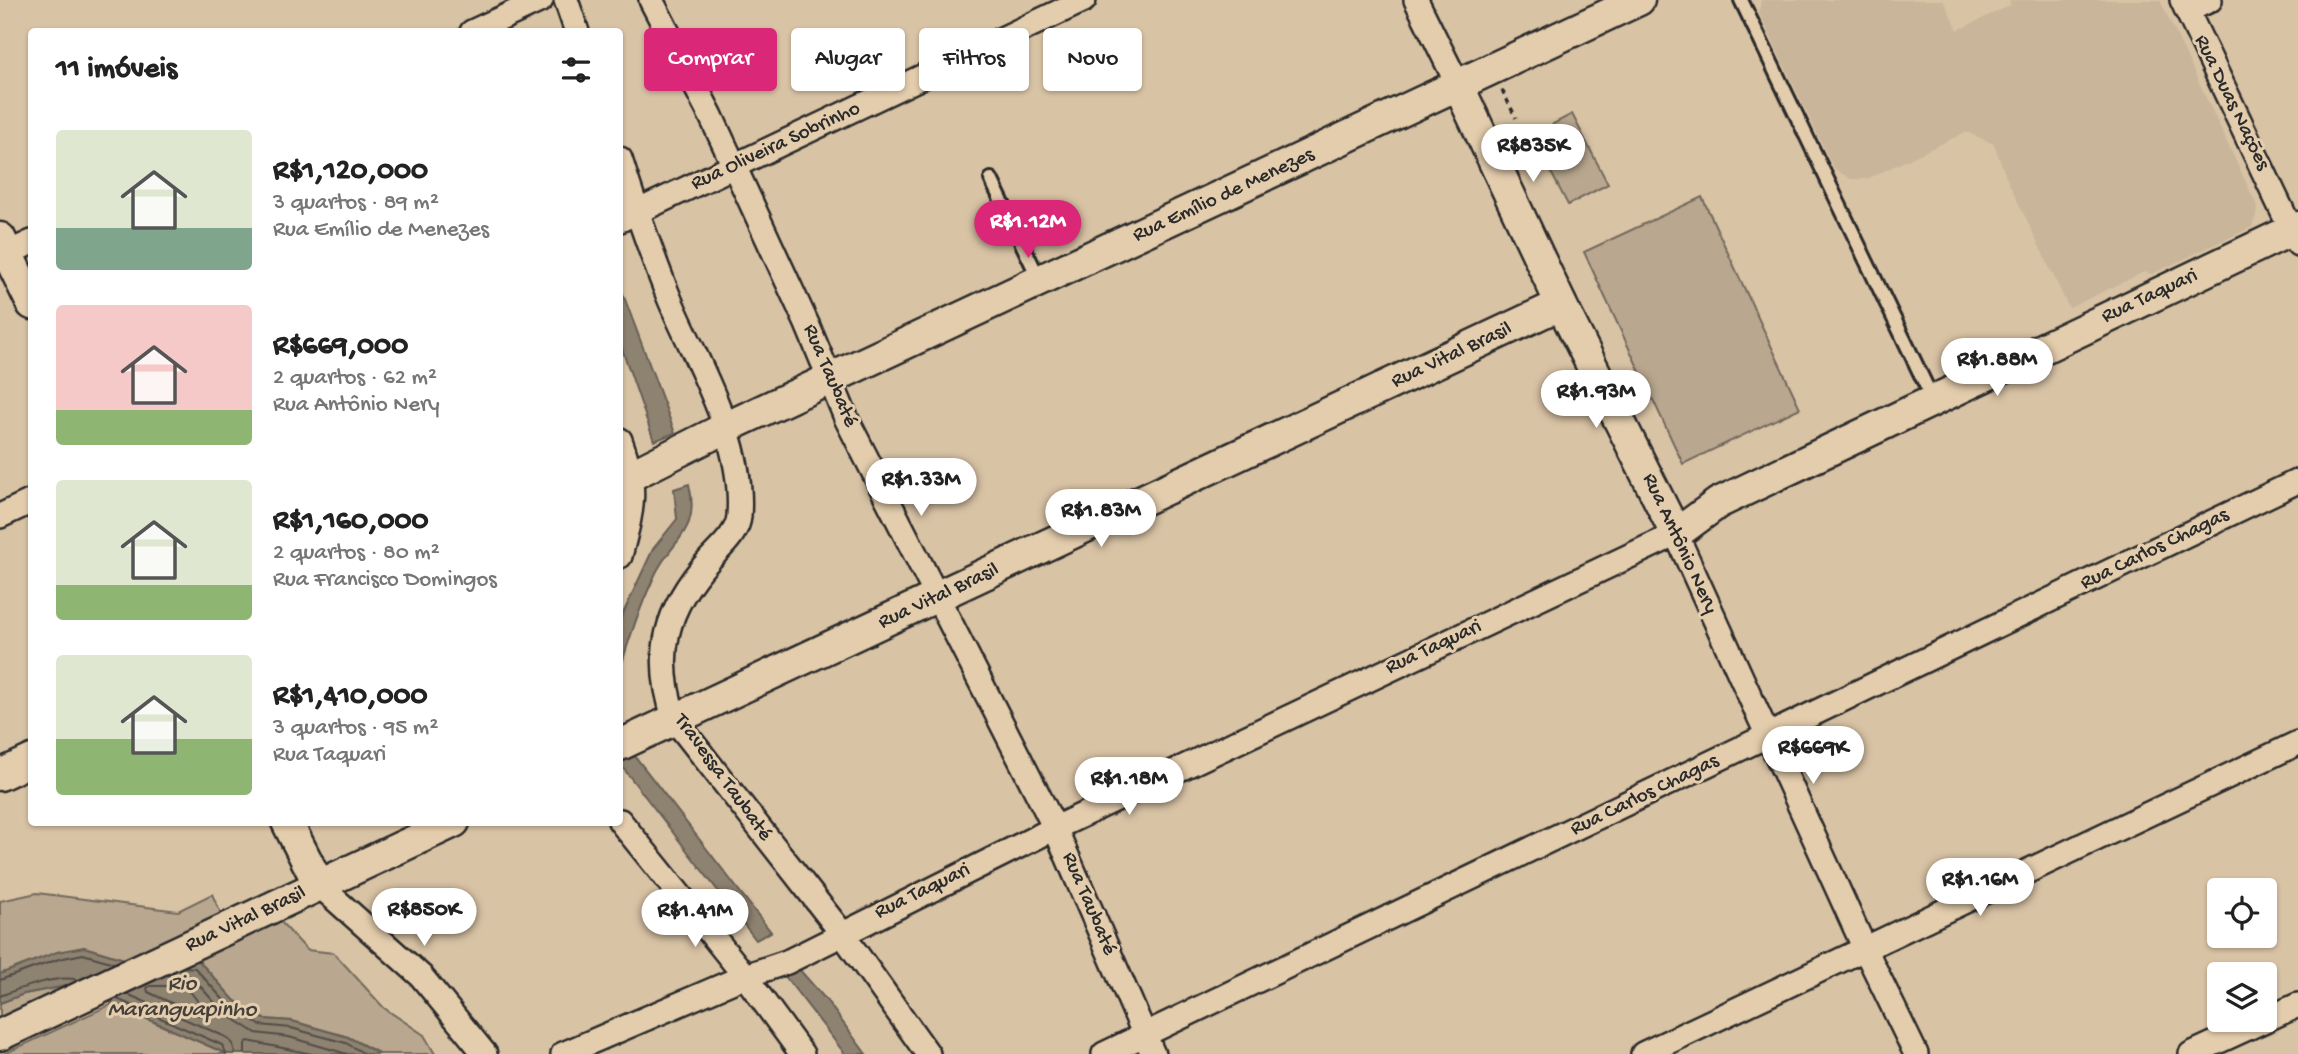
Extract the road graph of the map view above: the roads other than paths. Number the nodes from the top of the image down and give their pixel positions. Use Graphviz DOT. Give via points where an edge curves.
graph roads {
  1 [pos="541,0"];
  2 [pos="566,0"];
  3 [pos="651,0"];
  4 [pos="1084,0"];
  5 [pos="1416,0"];
  6 [pos="1639,0"];
  7 [pos="1741,0"];
  8 [pos="2210,0"];
  9 [pos="2184,6"];
  10 [pos="486,28"];
  11 [pos="575,28"];
  12 [pos="1458,85"];
  13 [pos="733,168"];
  14 [pos="991,179"];
  15 [pos="623,180"];
  16 [pos="628,216"];
  17 [pos="2296,233"];
  18 [pos="10,247"];
  19 [pos="1041,282"];
  20 [pos="28,294"];
  21 [pos="1561,304"];
  22 [pos="831,379"];
  23 [pos="1933,400"];
  24 [pos="727,427"];
  25 [pos="623,459"];
  26 [pos="626,478"];
  27 [pos="2298,481"];
  28 [pos="28,503"];
  29 [pos="0,516"];
  30 [pos="1676,534"];
  31 [pos="623,544"];
  32 [pos="937,598"];
  33 [pos="675,720"];
  34 [pos="1767,737"];
  35 [pos="2298,743"];
  36 [pos="623,744"];
  37 [pos="28,762"];
  38 [pos="0,775"];
  39 [pos="623,825"];
  40 [pos="288,826"];
  41 [pos="445,826"];
  42 [pos="1055,828"];
  43 [pos="319,885"];
  44 [pos="841,932"];
  45 [pos="1865,949"];
  46 [pos="745,976"];
  47 [pos="2298,1005"];
  48 [pos="0,1035"];
  49 [pos="1149,1045"];
  50 [pos="485,1054"];
  51 [pos="563,1054"];
  52 [pos="802,1054"];
  53 [pos="928,1054"];
  54 [pos="1104,1054"];
  55 [pos="1643,1054"];
  56 [pos="1916,1054"];
  57 [pos="2191,1054"];
  1 -- 10 [label="street"];
  2 -- 11 [label="street"];
  3 -- 13 [label="street, Rua Taubaté"];
  4 -- 13 [label="street, Rua Oliveira Sobrinho"];
  5 -- 12 [label="street, Rua Antônio Nery"];
  6 -- 12 [label="street, Rua Emílio de Menezes"];
  7 -- 23 [label="lane"];
  8 -- 9 [label="street"];
  9 -- 17 [label="street, Rua Duas Nações"];
  12 -- 19 [label="street, Rua Emílio de Menezes"];
  12 -- 21 [label="street, Rua Antônio Nery"];
  13 -- 16 [label="street, Rua Oliveira Sobrinho"];
  13 -- 22 [label="street, Rua Taubaté"];
  14 -- 19 [label="lane"];
  15 -- 16 [label="street, Travessa Taubaté"];
  16 -- 24 [label="street, Travessa Taubaté"];
  17 -- 23 [label="street, Rua Taquari"];
  18 -- 20 [label="street"];
  19 -- 22 [label="street, Rua Emílio de Menezes"];
  21 -- 30 [label="street, Rua Antônio Nery"];
  21 -- 32 [label="street, Rua Vital Brasil"];
  22 -- 24 [label="street, Rua Emílio de Menezes"];
  22 -- 32 [label="street, Rua Taubaté"];
  23 -- 30 [label="street, Rua Taquari" via="1718,503"];
  24 -- 26 [label="street, Rua Emílio de Menezes"];
  24 -- 33 [label="street, Travessa Taubaté" via="739,517 732,535 685,590 670,618 664,655 666,694"];
  25 -- 26 [label="street"];
  26 -- 31 [label="street" via="630,517"];
  27 -- 34 [label="street, Rua Carlos Chagas"];
  28 -- 29 [label="street"];
  30 -- 34 [label="street, Rua Antônio Nery"];
  30 -- 42 [label="street, Rua Taquari"];
  32 -- 33 [label="street, Rua Vital Brasil"];
  32 -- 42 [label="street, Rua Taubaté"];
  33 -- 36 [label="street, Rua Vital Brasil"];
  33 -- 44 [label="street, Travessa Taubaté"];
  34 -- 45 [label="street, Rua Antônio Nery"];
  34 -- 49 [label="street, Rua Carlos Chagas"];
  35 -- 45 [label="street"];
  37 -- 38 [label="street"];
  39 -- 46 [label="street"];
  40 -- 43 [label="street"];
  41 -- 43 [label="street, Rua Vital Brasil"];
  42 -- 44 [label="street, Rua Taquari"];
  42 -- 49 [label="street, Rua Taubaté"];
  43 -- 48 [label="street, Rua Vital Brasil"];
  43 -- 50 [label="street" via="421,976"];
  44 -- 46 [label="street, Rua Taquari" via="787,962"];
  44 -- 53 [label="street, Travessa Taubaté"];
  45 -- 55 [label="street"];
  45 -- 56 [label="street, Rua Antônio Nery"];
  46 -- 51 [label="street, Rua Taquari"];
  46 -- 52 [label="street"];
  47 -- 57 [label="street"];
  49 -- 54 [label="street, Rua Carlos Chagas"];
}
